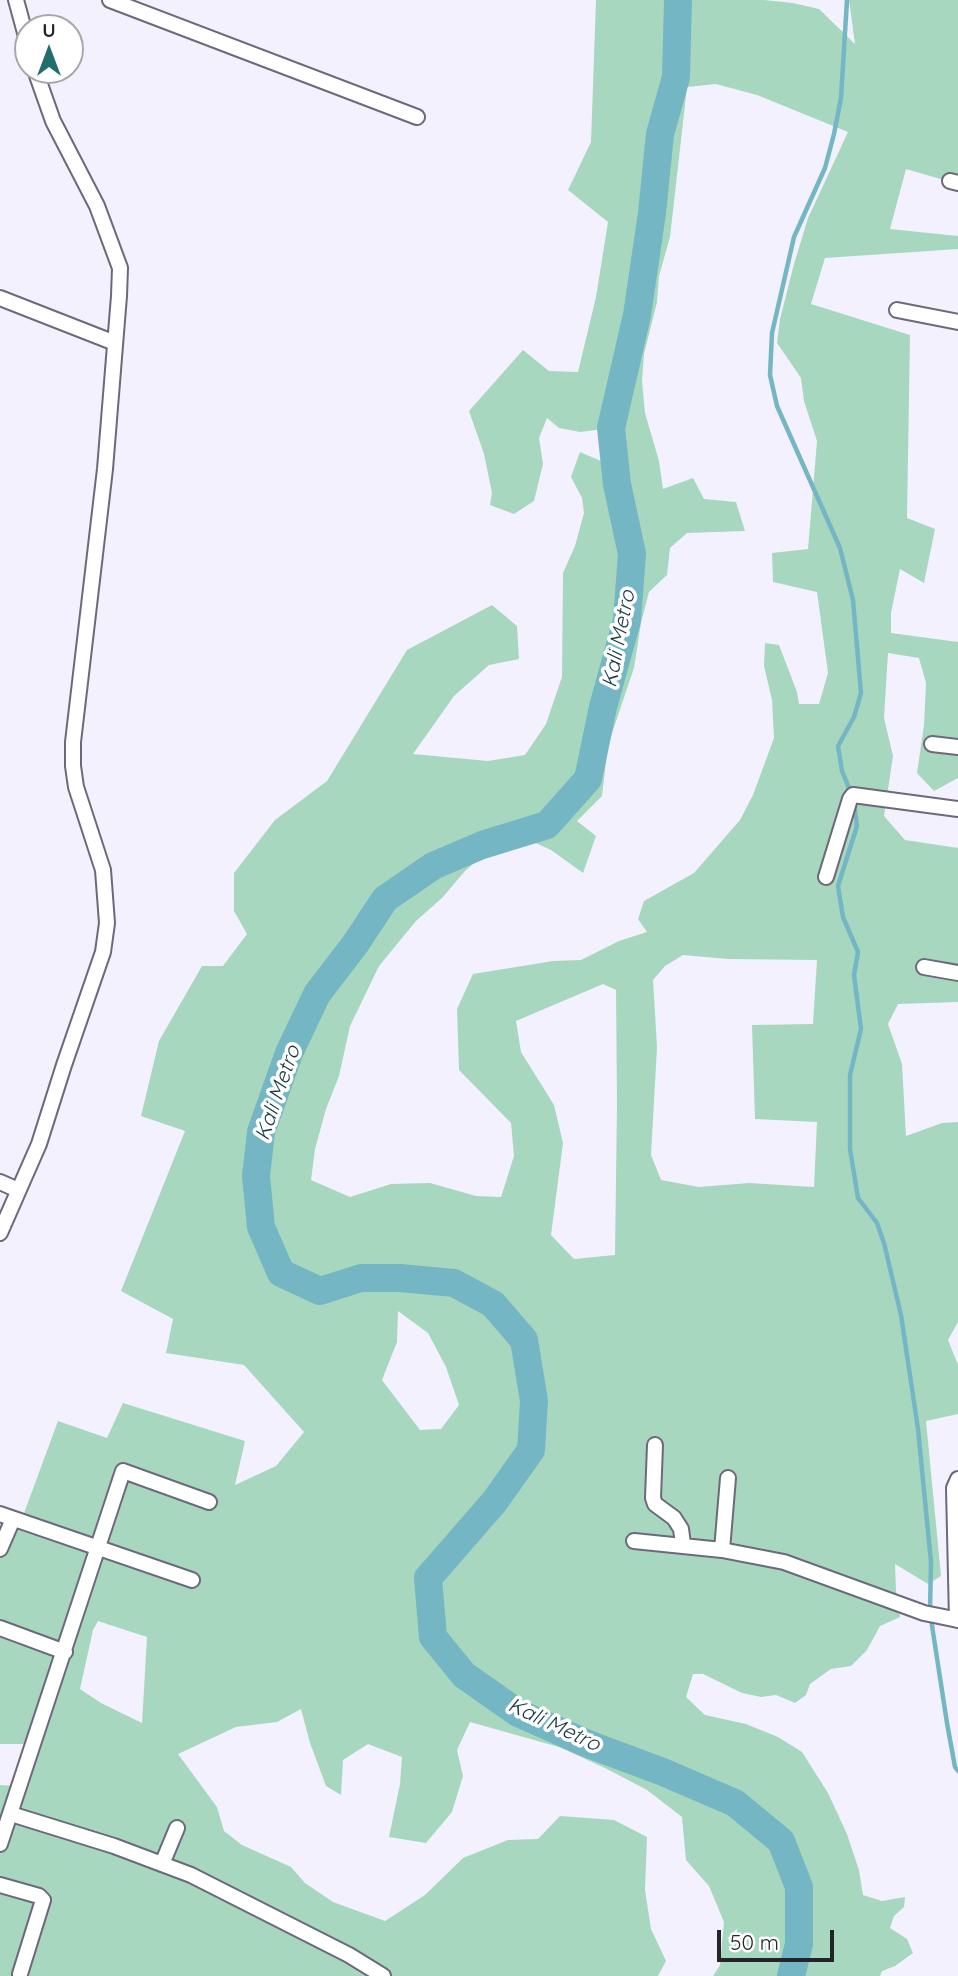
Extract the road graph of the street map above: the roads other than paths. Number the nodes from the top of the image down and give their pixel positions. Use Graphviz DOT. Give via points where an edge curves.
graph roads {
  1 [pos="110,0"];
  2 [pos="40,84"];
  3 [pos="417,117"];
  4 [pos="0,298"];
  5 [pos="897,310"];
  6 [pos="958,322"];
  7 [pos="115,343"];
  8 [pos="932,744"];
  9 [pos="958,747"];
  10 [pos="958,809"];
  11 [pos="826,877"];
  12 [pos="924,967"];
  13 [pos="958,973"];
  14 [pos="0,1182"];
  15 [pos="18,1190"];
  16 [pos="0,1233"];
  17 [pos="655,1445"];
  18 [pos="728,1478"];
  19 [pos="958,1479"];
  20 [pos="209,1502"];
  21 [pos="7,1516"];
  22 [pos="634,1541"];
  23 [pos="683,1544"];
  24 [pos="98,1548"];
  25 [pos="0,1549"];
  26 [pos="722,1550"];
  27 [pos="192,1580"];
  28 [pos="957,1620"];
  29 [pos="0,1628"];
  30 [pos="65,1652"];
  31 [pos="11,1814"];
  32 [pos="177,1828"];
  33 [pos="0,1844"];
  34 [pos="162,1864"];
  35 [pos="0,1885"];
  36 [pos="20,1974"];
  37 [pos="383,1976"];
  1 -- 3 [label="street"];
  2 -- 7 [label="street" via="53,121 97,206 120,268"];
  4 -- 7 [label="street"];
  5 -- 6 [label="street"];
  7 -- 15 [label="street" via="73,742 76,787 103,870 106,933 39,1144"];
  8 -- 9 [label="street"];
  10 -- 11 [label="street" via="853,795"];
  12 -- 13 [label="street"];
  14 -- 15 [label="street"];
  15 -- 16 [label="street"];
  17 -- 23 [label="street" via="653,1498 674,1518"];
  18 -- 26 [label="street"];
  19 -- 28 [label="street" via="954,1488"];
  20 -- 24 [label="street" via="123,1471"];
  21 -- 24 [label="street"];
  21 -- 25 [label="street"];
  22 -- 23 [label="street"];
  23 -- 26 [label="street"];
  24 -- 27 [label="street"];
  24 -- 30 [label="street"];
  26 -- 28 [label="street" via="784,1562 924,1613"];
  29 -- 30 [label="street"];
  30 -- 31 [label="street"];
  31 -- 33 [label="street"];
  31 -- 34 [label="street"];
  32 -- 34 [label="street"];
  34 -- 37 [label="street" via="339,1949"];
  35 -- 36 [label="street" via="43,1900"];
}
